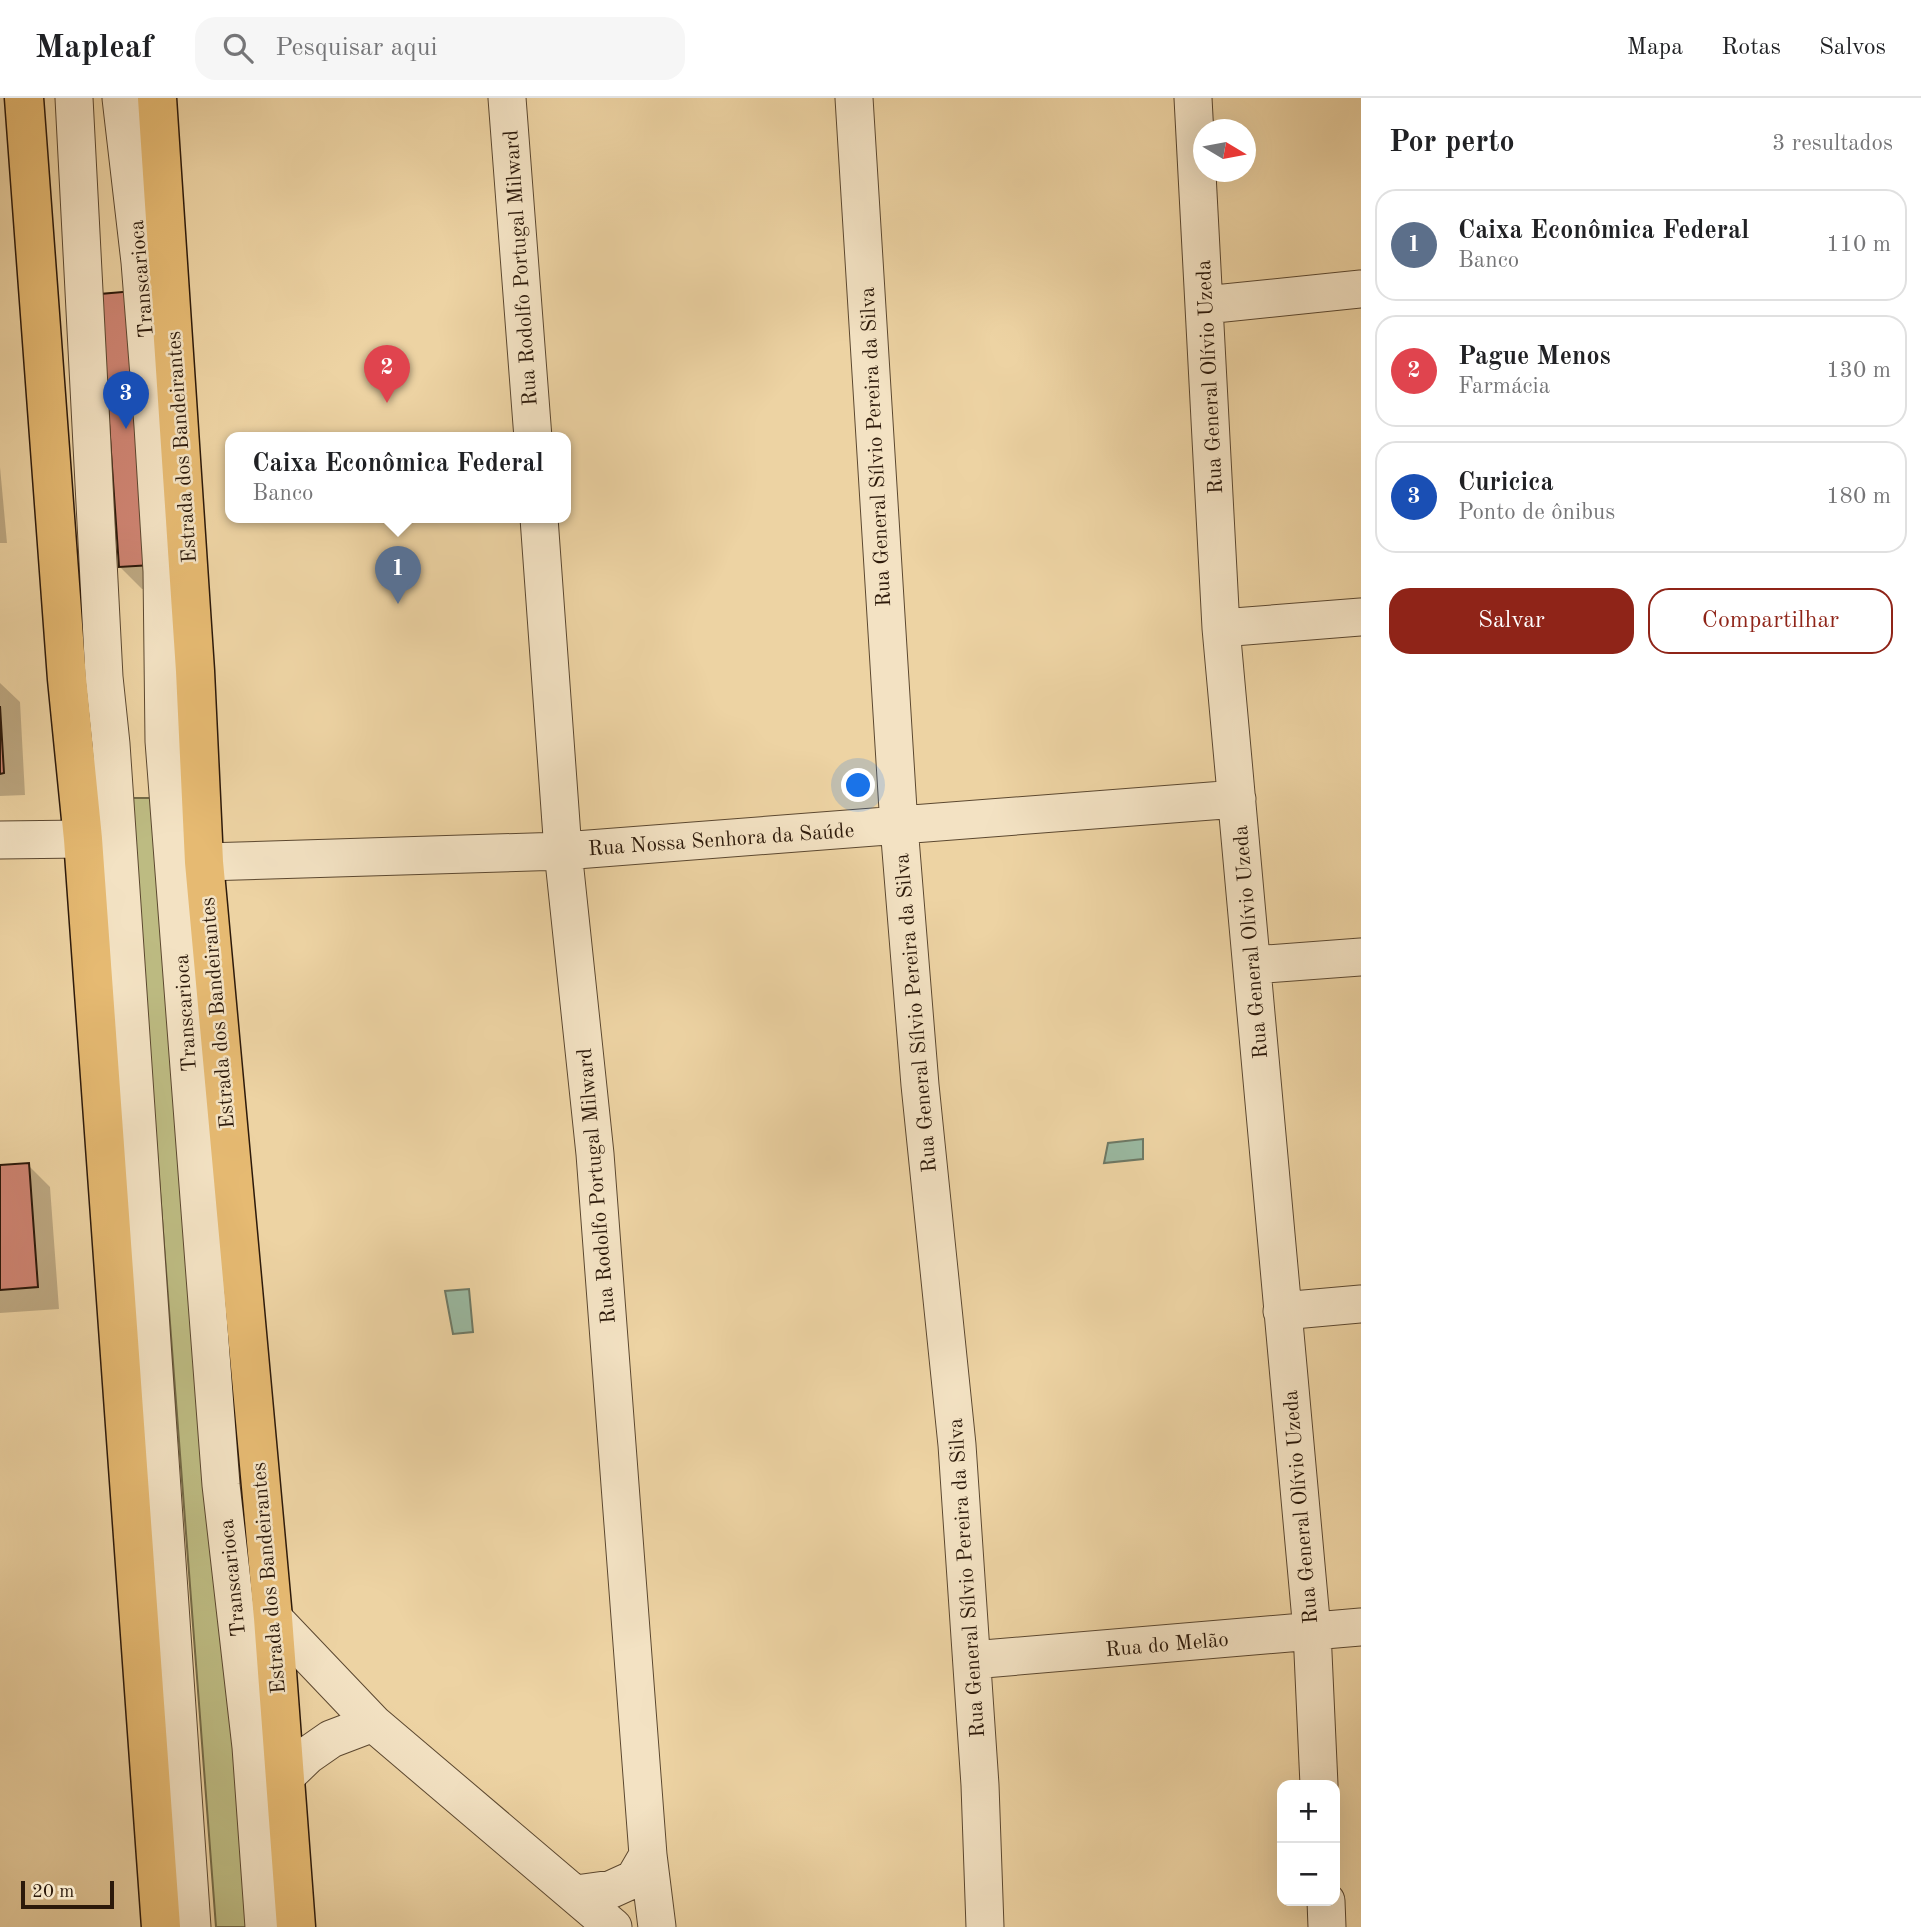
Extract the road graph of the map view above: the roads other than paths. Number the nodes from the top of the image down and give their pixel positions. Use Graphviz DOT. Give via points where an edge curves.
graph roads {
  1 [pos="24,98"];
  2 [pos="74,98"];
  3 [pos="507,98"];
  4 [pos="854,98"];
  5 [pos="1193,98"];
  6 [pos="131,102"];
  7 [pos="1361,289"];
  8 [pos="1206,304"];
  9 [pos="533,432"];
  10 [pos="539,523"];
  11 [pos="1361,617"];
  12 [pos="1221,628"];
  13 [pos="164,741"];
  14 [pos="111,744"];
  15 [pos="1237,800"];
  16 [pos="898,826"];
  17 [pos="83,839"];
  18 [pos="0,840"];
  19 [pos="563,851"];
  20 [pos="204,862"];
  21 [pos="1361,957"];
  22 [pos="1252,965"];
  23 [pos="1361,1304"];
  24 [pos="1282,1311"];
  25 [pos="273,1618"];
  26 [pos="1361,1628"];
  27 [pos="1312,1631"];
  28 [pos="972,1660"];
  29 [pos="373,1723"];
  30 [pos="284,1778"];
  31 [pos="1319,1780"];
  32 [pos="648,1855"];
  33 [pos="576,1894"];
  34 [pos="1326,1906"];
  35 [pos="161,1927"];
  36 [pos="192,1927"];
  37 [pos="264,1927"];
  38 [pos="296,1927"];
  39 [pos="613,1927"];
  40 [pos="657,1927"];
  41 [pos="985,1927"];
  42 [pos="1327,1927"];
  1 -- 17 [label="main road"];
  2 -- 14 [label="street"];
  3 -- 9 [label="street, Rua Rodolfo Portugal Milward"];
  4 -- 16 [label="street, Rua General Sílvio Pereira da Silva"];
  5 -- 8 [label="street, Rua General Olívio Uzeda"];
  6 -- 13 [label="street, Transcarioca" via="162,571"];
  6 -- 20 [label="main road, Estrada dos Bandeirantes" via="195,671"];
  7 -- 8 [label="street"];
  8 -- 12 [label="street, Rua General Olívio Uzeda"];
  10 -- 19 [label="street, Rua Rodolfo Portugal Milward"];
  11 -- 12 [label="street"];
  12 -- 15 [label="street, Rua General Olívio Uzeda"];
  13 -- 14 [label="street"];
  13 -- 37 [label="street, Transcarioca" via="221,1485 251,1747"];
  14 -- 36 [label="street"];
  15 -- 16 [label="street, Rua Nossa Senhora da Saúde"];
  15 -- 22 [label="street, Rua General Olívio Uzeda"];
  16 -- 19 [label="street, Rua Nossa Senhora da Saúde"];
  16 -- 28 [label="street, Rua General Sílvio Pereira da Silva" via="957,1444"];
  17 -- 18 [label="street"];
  17 -- 35 [label="main road"];
  19 -- 20 [label="street, Rua Nossa Senhora da Saúde"];
  19 -- 32 [label="street, Rua Rodolfo Portugal Milward" via="596,1168"];
  20 -- 25 [label="main road, Estrada dos Bandeirantes"];
  21 -- 22 [label="street"];
  22 -- 24 [label="street, Rua General Olívio Uzeda"];
  23 -- 24 [label="street"];
  24 -- 27 [label="street, Rua General Olívio Uzeda"];
  25 -- 29 [label="street"];
  25 -- 30 [label="main road, Estrada dos Bandeirantes"];
  26 -- 27 [label="street, Rua do Melão"];
  27 -- 28 [label="street, Rua do Melão"];
  27 -- 31 [label="street, Rua General Olívio Uzeda"];
  28 -- 41 [label="street, Rua General Sílvio Pereira da Silva"];
  29 -- 30 [label="street" via="331,1738"];
  29 -- 33 [label="street"];
  30 -- 38 [label="main road, Estrada dos Bandeirantes"];
  32 -- 33 [label="street" via="634,1879 612,1889"];
  32 -- 40 [label="street, Rua Rodolfo Portugal Milward"];
  33 -- 39 [label="street"];
  34 -- 42 [label="street"];
}
